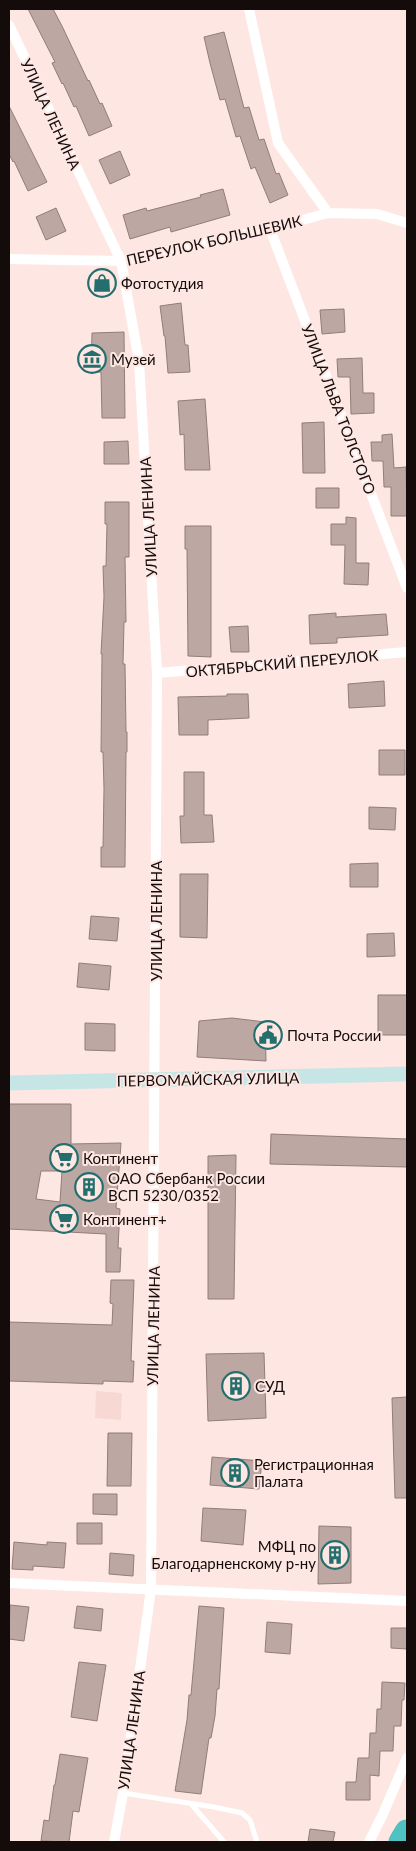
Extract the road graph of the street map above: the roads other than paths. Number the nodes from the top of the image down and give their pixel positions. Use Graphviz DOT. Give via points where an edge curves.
graph roads {
  1 [pos="249,9"];
  2 [pos="9,25"];
  3 [pos="328,213"];
  4 [pos="407,223"];
  5 [pos="270,229"];
  6 [pos="9,259"];
  7 [pos="121,261"];
  8 [pos="407,588"];
  9 [pos="407,652"];
  10 [pos="157,673"];
  11 [pos="407,1074"];
  12 [pos="155,1080"];
  13 [pos="9,1083"];
  14 [pos="9,1583"];
  15 [pos="150,1589"];
  16 [pos="407,1601"];
  17 [pos="407,1758"];
  18 [pos="123,1793"];
  19 [pos="192,1804"];
  20 [pos="114,1842"];
  21 [pos="224,1842"];
  22 [pos="257,1842"];
  23 [pos="369,1842"];
  1 -- 3 [label="street" via="278,144"];
  2 -- 7 [label="street, УЛИЦА ЛЕНИНА"];
  3 -- 4 [label="street, ПЕРЕУЛОК БОЛЬШЕВИК" via="377,214"];
  3 -- 5 [label="street, ПЕРЕУЛОК БОЛЬШЕВИК"];
  5 -- 7 [label="street, ПЕРЕУЛОК БОЛЬШЕВИК"];
  5 -- 8 [label="street, УЛИЦА ЛЬВА ТОЛСТОГО"];
  6 -- 7 [label="street, ПЕРЕУЛОК БОЛЬШЕВИК"];
  7 -- 10 [label="street, УЛИЦА ЛЕНИНА" via="139,361"];
  9 -- 10 [label="street, ОКТЯБРЬСКИЙ ПЕРЕУЛОК"];
  10 -- 12 [label="street, УЛИЦА ЛЕНИНА"];
  11 -- 12 [label="main road, ПЕРВОМАЙСКАЯ УЛИЦА"];
  12 -- 13 [label="main road, ПЕРВОМАЙСКАЯ УЛИЦА"];
  12 -- 15 [label="street, УЛИЦА ЛЕНИНА"];
  14 -- 15 [label="street"];
  15 -- 16 [label="street"];
  15 -- 18 [label="street, УЛИЦА ЛЕНИНА"];
  17 -- 23 [label="street"];
  18 -- 19 [label="lane"];
  18 -- 20 [label="street, УЛИЦА ЛЕНИНА"];
  19 -- 21 [label="lane"];
  19 -- 22 [label="lane" via="242,1814 250,1820"];
}
